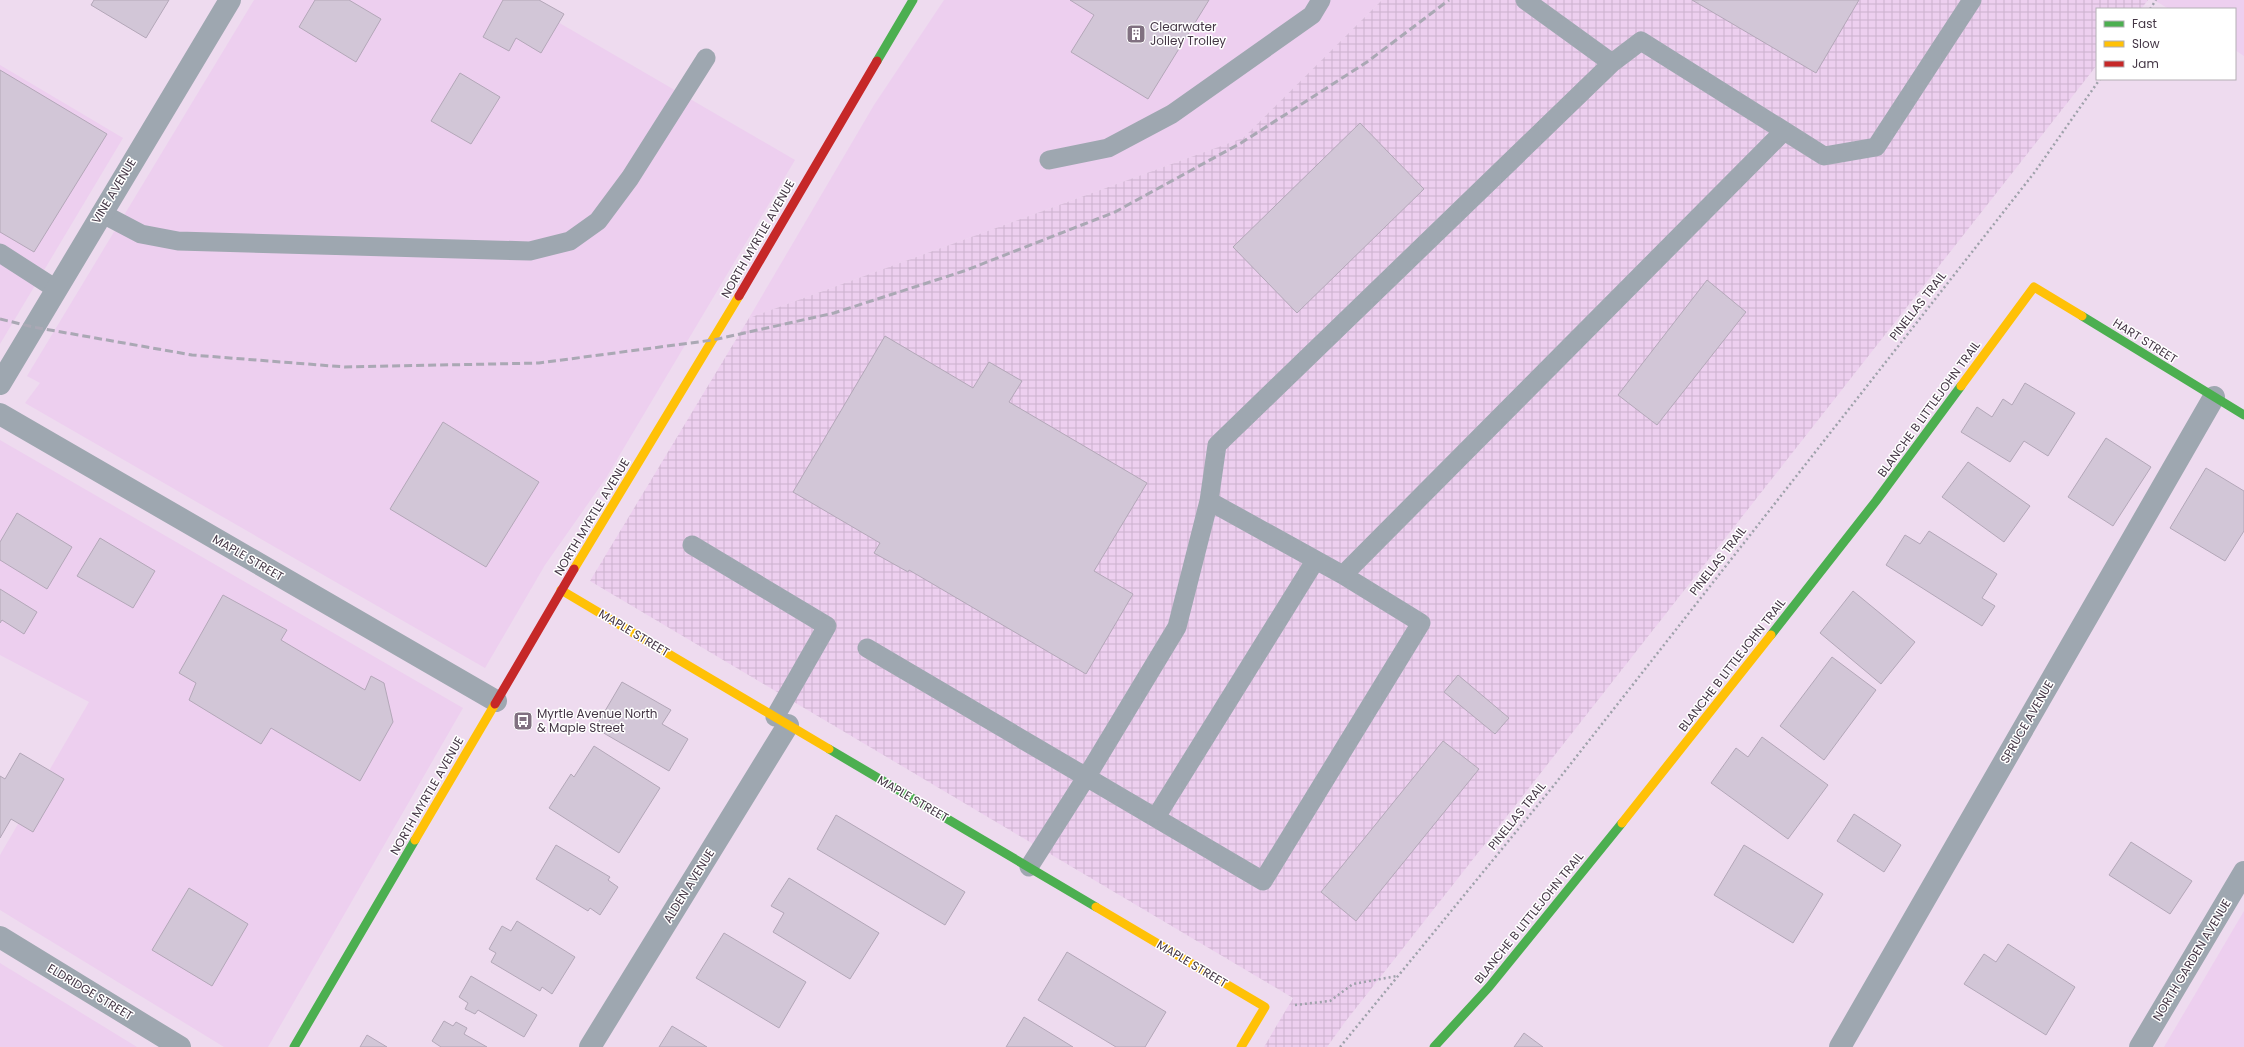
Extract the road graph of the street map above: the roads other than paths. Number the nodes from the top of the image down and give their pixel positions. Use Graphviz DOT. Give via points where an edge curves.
graph roads {
  1 [pos="230,0"];
  2 [pos="912,0"];
  3 [pos="1321,0"];
  4 [pos="1525,0"];
  5 [pos="1972,0"];
  6 [pos="706,58"];
  7 [pos="1612,63"];
  8 [pos="1783,132"];
  9 [pos="1049,160"];
  10 [pos="101,213"];
  11 [pos="0,253"];
  12 [pos="2034,287"];
  13 [pos="56,289"];
  14 [pos="0,384"];
  15 [pos="2214,397"];
  16 [pos="0,414"];
  17 [pos="2244,415"];
  18 [pos="1209,501"];
  19 [pos="692,545"];
  20 [pos="1315,560"];
  21 [pos="1343,575"];
  22 [pos="561,590"];
  23 [pos="867,648"];
  24 [pos="496,701"];
  25 [pos="781,721"];
  26 [pos="1087,776"];
  27 [pos="1156,817"];
  28 [pos="1029,867"];
  29 [pos="2243,877"];
  30 [pos="0,937"];
  31 [pos="180,1047"];
  32 [pos="294,1047"];
  33 [pos="590,1047"];
  34 [pos="1241,1047"];
  35 [pos="1434,1047"];
  36 [pos="1840,1047"];
  37 [pos="2140,1047"];
  1 -- 10 [label="street, VINE AVENUE"];
  2 -- 22 [label="street, NORTH MYRTLE AVENUE" via="713,340"];
  3 -- 9 [label="lane" via="1312,15 1172,114 1108,148"];
  4 -- 7 [label="lane"];
  5 -- 8 [label="lane" via="1876,147 1824,156"];
  6 -- 10 [label="lane" via="630,178 598,221 570,241 530,251 178,241 141,234"];
  7 -- 8 [label="lane" via="1641,41"];
  7 -- 18 [label="lane" via="1217,445"];
  8 -- 21 [label="lane"];
  10 -- 13 [label="street, VINE AVENUE"];
  11 -- 13 [label="lane"];
  12 -- 15 [label="street, HART STREET"];
  12 -- 35 [label="street, BLANCHE B LITTLEJOHN TRAIL" via="1876,501 1682,748 1489,987"];
  13 -- 14 [label="street, VINE AVENUE"];
  15 -- 17 [label="street, HART STREET"];
  15 -- 36 [label="street, SPRUCE AVENUE"];
  16 -- 24 [label="street, MAPLE STREET"];
  18 -- 20 [label="lane"];
  18 -- 26 [label="lane" via="1177,627"];
  19 -- 25 [label="lane" via="827,626"];
  20 -- 21 [label="lane"];
  20 -- 27 [label="lane"];
  21 -- 27 [label="lane" via="1421,623 1263,881"];
  22 -- 24 [label="street, NORTH MYRTLE AVENUE"];
  22 -- 25 [label="street, MAPLE STREET"];
  23 -- 26 [label="lane"];
  24 -- 32 [label="street, NORTH MYRTLE AVENUE"];
  25 -- 28 [label="street, MAPLE STREET"];
  25 -- 33 [label="street, ALDEN AVENUE"];
  26 -- 27 [label="lane"];
  26 -- 28 [label="lane"];
  28 -- 34 [label="street, MAPLE STREET" via="1265,1007"];
  29 -- 37 [label="street, NORTH GARDEN AVENUE"];
  30 -- 31 [label="street, ELDRIDGE STREET"];
}
